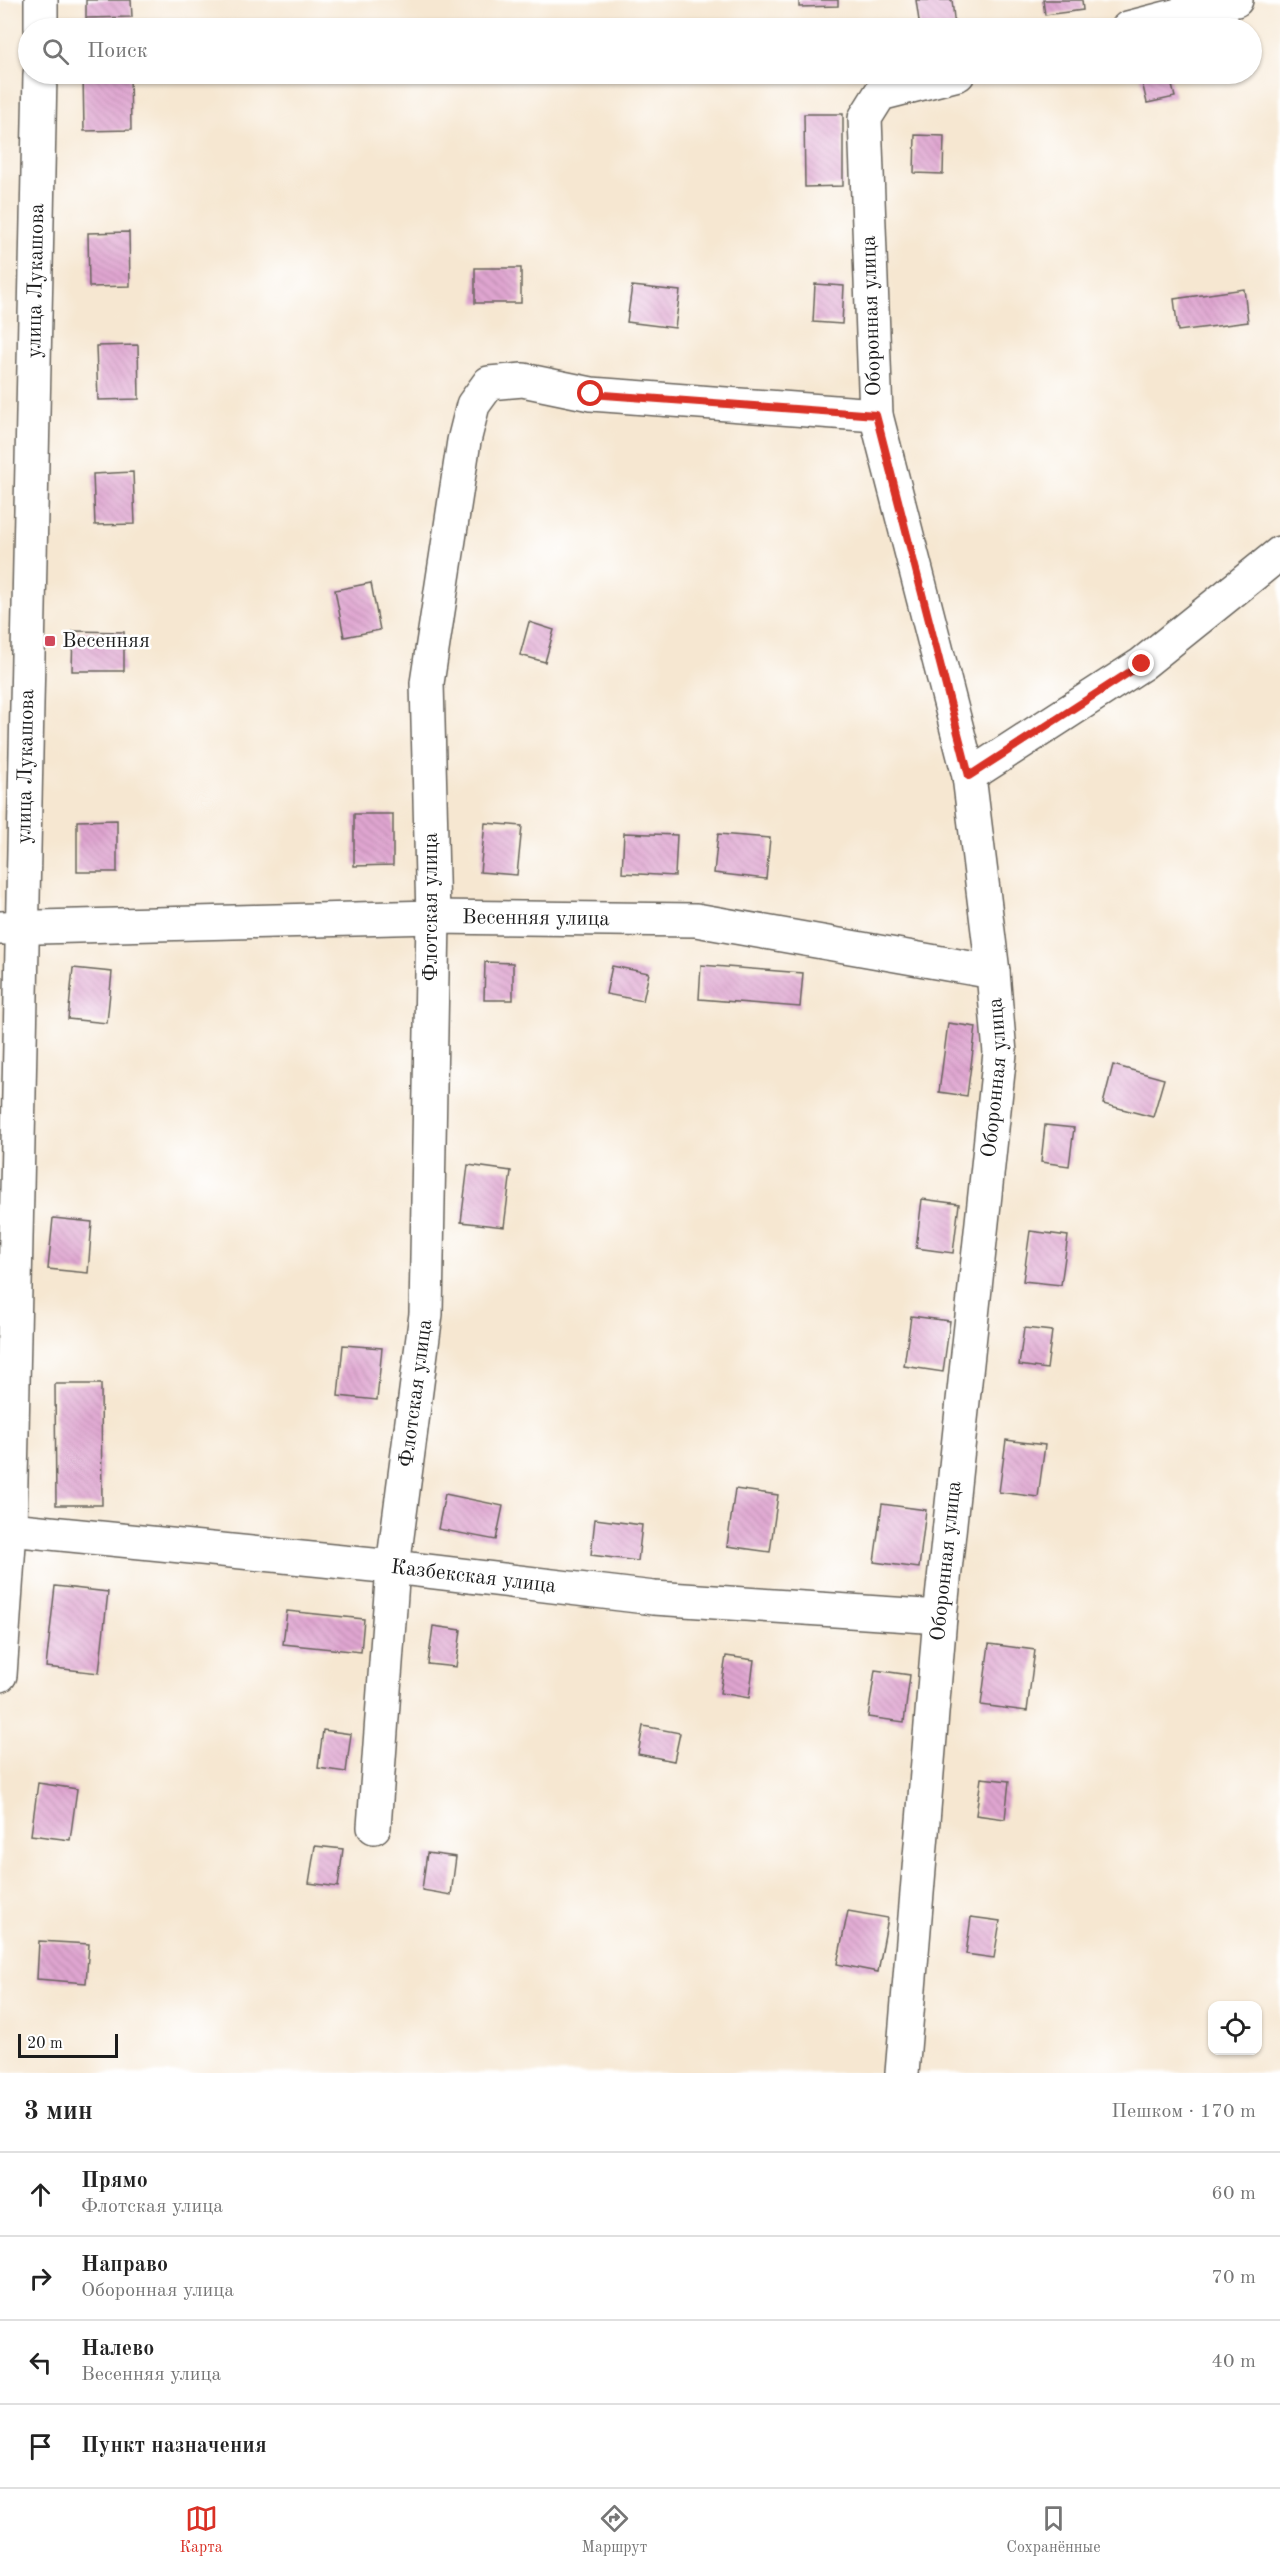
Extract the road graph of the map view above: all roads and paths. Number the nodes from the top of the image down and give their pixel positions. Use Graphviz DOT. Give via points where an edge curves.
graph roads {
  1 [pos="41,0"];
  2 [pos="1236,0"];
  3 [pos="41,18"];
  4 [pos="1167,18"];
  5 [pos="40,84"];
  6 [pos="919,84"];
  7 [pos="876,415"];
  8 [pos="1280,553"];
  9 [pos="969,776"];
  10 [pos="433,916"];
  11 [pos="12,928"];
  12 [pos="993,972"];
  13 [pos="10,1529"];
  14 [pos="393,1567"];
  15 [pos="940,1617"];
  16 [pos="0,1675"];
  17 [pos="374,1827"];
  18 [pos="902,2073"];
  1 -- 3 [label="street"];
  2 -- 4 [label="street"];
  5 -- 11 [label="street, улица Лукашова"];
  6 -- 7 [label="street, Оборонная улица" via="880,94 864,118"];
  7 -- 9 [label="street, Оборонная улица"];
  7 -- 10 [label="street, Флотская улица" via="591,394 523,380 489,383 473,405 464,441 427,683"];
  8 -- 9 [label="street" via="1142,664"];
  9 -- 12 [label="street, Оборонная улица"];
  10 -- 11 [label="street, Весенняя улица"];
  10 -- 12 [label="street, Весенняя улица" via="696,920"];
  10 -- 14 [label="street, Флотская улица" via="426,1314"];
  11 -- 13 [label="street, улица Лукашова"];
  12 -- 15 [label="street, Оборонная улица" via="1000,1053"];
  13 -- 14 [label="street, Казбекская улица"];
  13 -- 16 [label="street, улица Лукашова"];
  14 -- 15 [label="street, Казбекская улица" via="654,1598"];
  14 -- 17 [label="street, Флотская улица"];
  15 -- 18 [label="street, Оборонная улица"];
}
